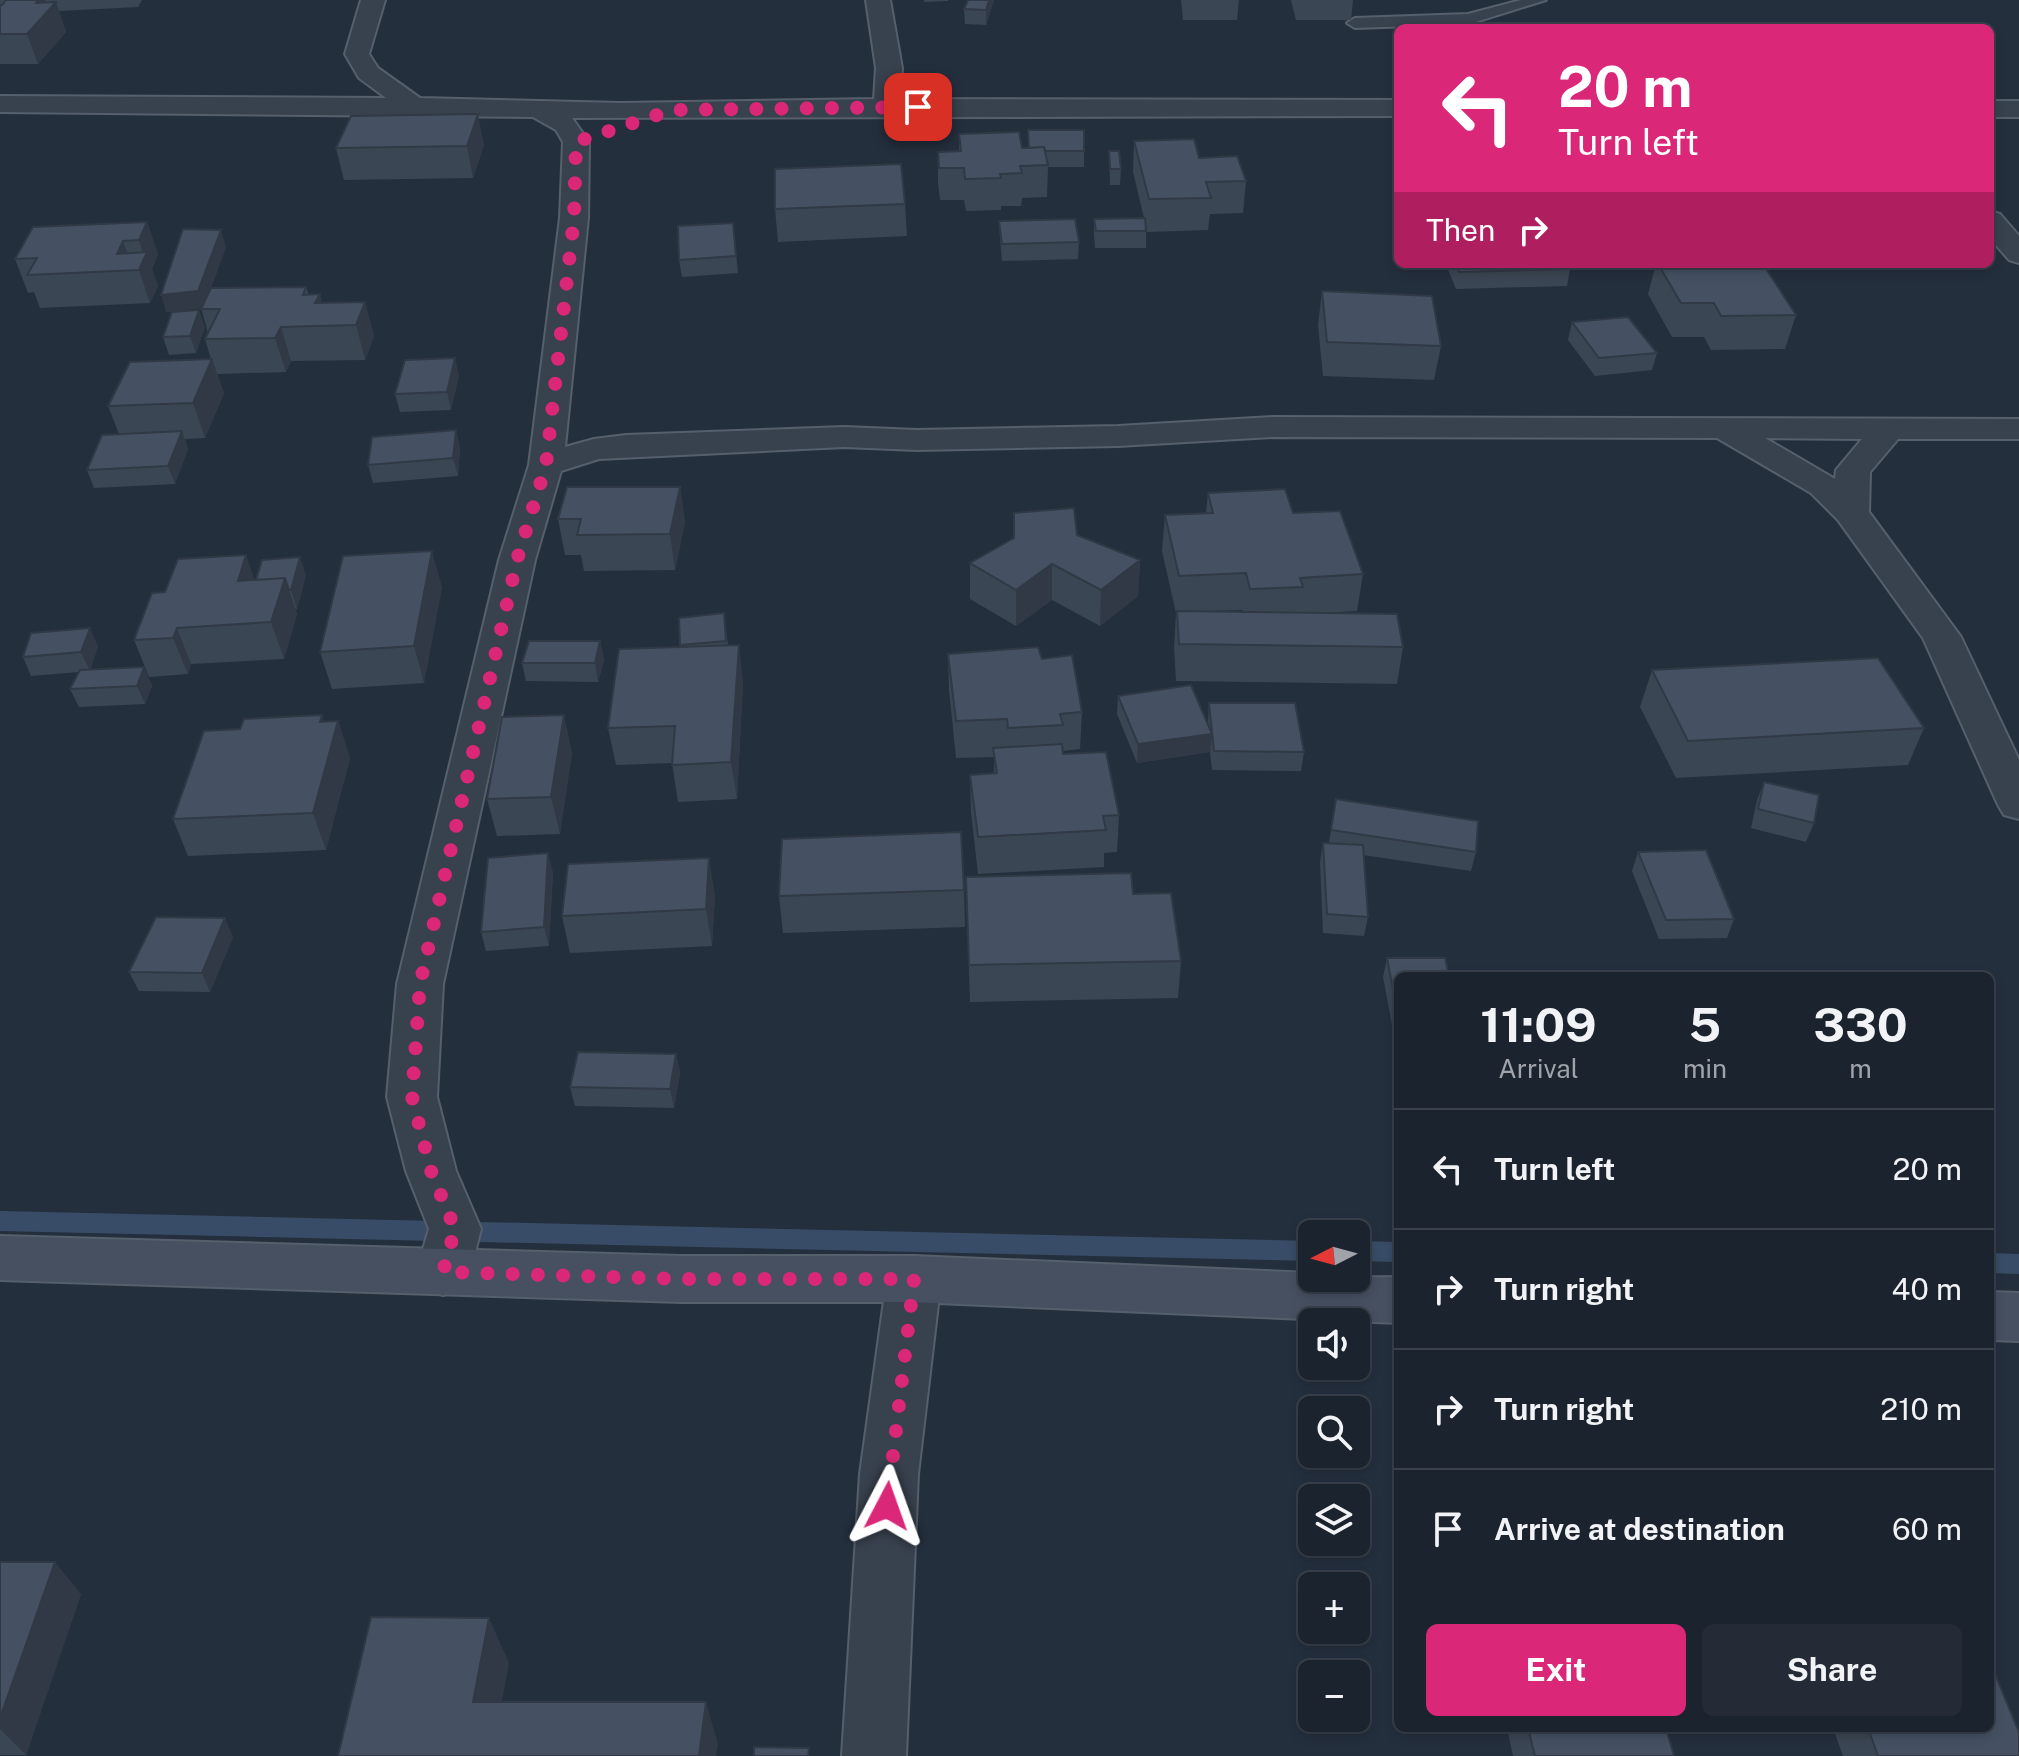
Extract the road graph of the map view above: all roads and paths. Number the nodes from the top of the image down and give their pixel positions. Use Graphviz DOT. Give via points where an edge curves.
graph roads {
  1 [pos="373,0"];
  2 [pos="878,0"];
  3 [pos="1538,0"];
  4 [pos="1355,23"];
  5 [pos="0,104"];
  6 [pos="96,104"];
  7 [pos="414,106"];
  8 [pos="887,107"];
  9 [pos="1394,108"];
  10 [pos="539,109"];
  11 [pos="1994,109"];
  12 [pos="2019,109"];
  13 [pos="672,110"];
  14 [pos="3,132"];
  15 [pos="576,142"];
  16 [pos="1994,225"];
  17 [pos="2019,254"];
  18 [pos="1723,429"];
  19 [pos="2019,429"];
  20 [pos="1888,430"];
  21 [pos="546,465"];
  22 [pos="1851,512"];
  23 [pos="2019,805"];
  24 [pos="0,1258"];
  25 [pos="443,1272"];
  26 [pos="914,1279"];
  27 [pos="1394,1300"];
  28 [pos="1994,1316"];
  29 [pos="2019,1317"];
  30 [pos="874,1756"];
  1 -- 7 [label="street" via="358,48 360,63"];
  2 -- 8 [label="street" via="889,68"];
  3 -- 4 [label="lane" via="1469,19"];
  5 -- 6 [label="street"];
  6 -- 7 [label="street"];
  6 -- 14 [label="street" via="47,114"];
  7 -- 10 [label="street"];
  8 -- 9 [label="street"];
  8 -- 13 [label="street"];
  10 -- 13 [label="street"];
  10 -- 15 [label="street" via="566,125"];
  11 -- 12 [label="street"];
  13 -- 15 [label="street"];
  15 -- 21 [label="street" via="574,218"];
  16 -- 17 [label="street"];
  18 -- 20 [label="street"];
  18 -- 21 [label="street" via="1273,427 1118,436 844,437 626,445"];
  18 -- 22 [label="street" via="1823,486"];
  19 -- 20 [label="street"];
  20 -- 22 [label="street" via="1853,470"];
  21 -- 25 [label="street" via="517,560 420,984 412,1097 431,1171 455,1229"];
  22 -- 23 [label="street" via="1942,637"];
  24 -- 25 [label="main road"];
  25 -- 26 [label="main road"];
  26 -- 27 [label="main road"];
  26 -- 30 [label="street" via="889,1474"];
  28 -- 29 [label="main road"];
}
